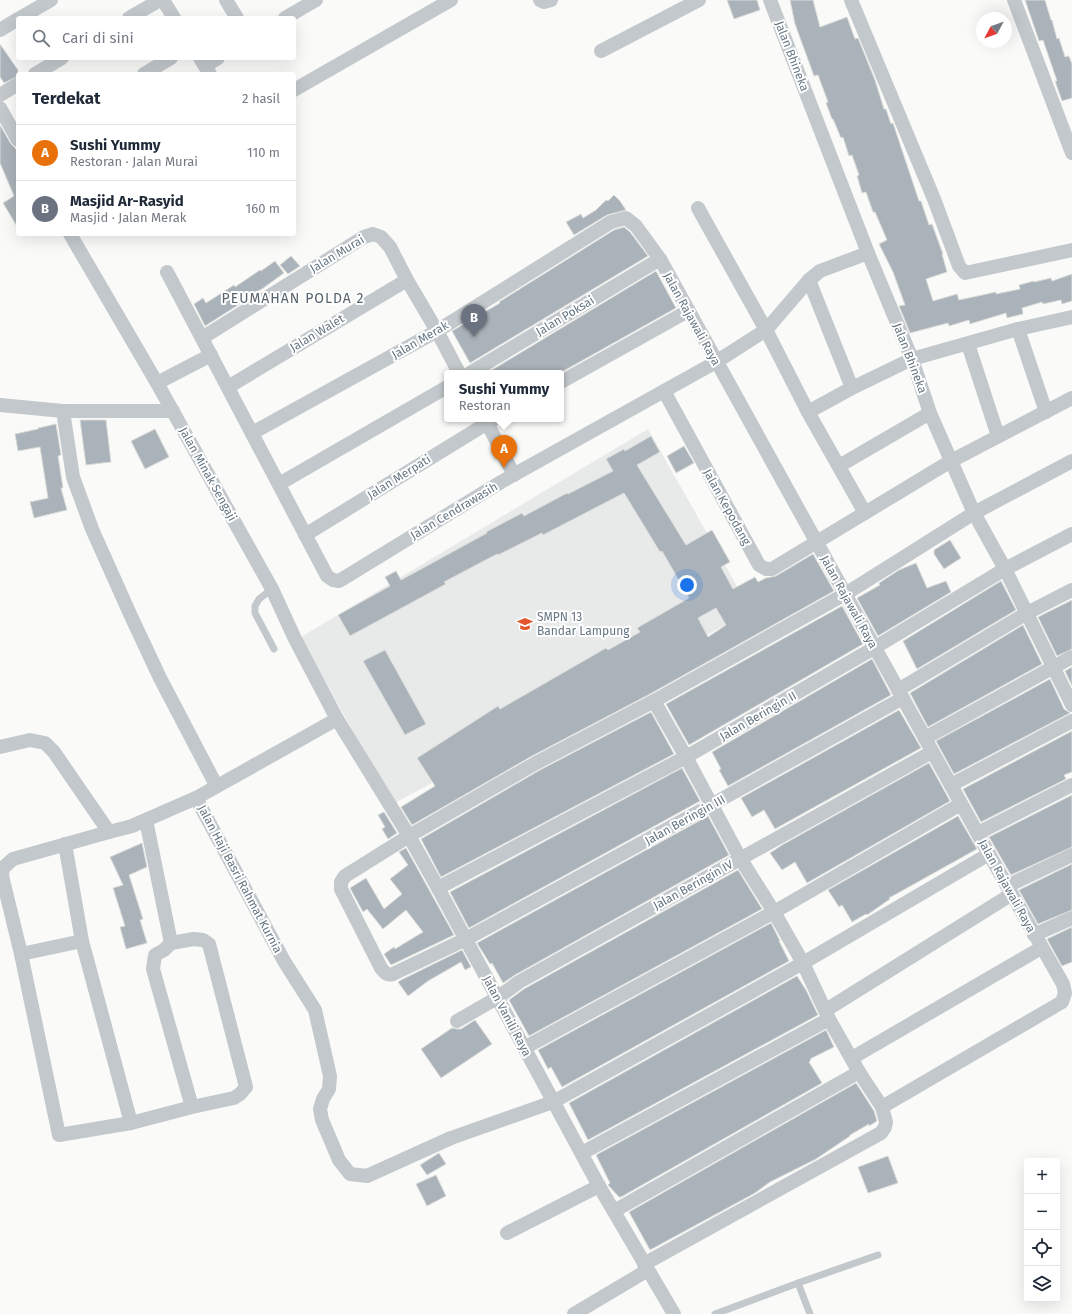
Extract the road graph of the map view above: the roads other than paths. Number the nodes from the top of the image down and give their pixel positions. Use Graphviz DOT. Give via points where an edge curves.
graph roads {
  1 [pos="51,0"];
  2 [pos="160,0"];
  3 [pos="163,0"];
  4 [pos="226,0"];
  5 [pos="316,0"];
  6 [pos="451,0"];
  7 [pos="699,0"];
  8 [pos="770,0"];
  9 [pos="851,0"];
  10 [pos="1014,0"];
  11 [pos="297,5"];
  12 [pos="24,16"];
  13 [pos="133,16"];
  14 [pos="173,16"];
  15 [pos="235,16"];
  16 [pos="287,16"];
  17 [pos="16,21"];
  18 [pos="0,30"];
  19 [pos="601,50"];
  20 [pos="59,60"];
  21 [pos="168,60"];
  22 [pos="215,60"];
  23 [pos="205,66"];
  24 [pos="38,72"];
  25 [pos="147,72"];
  26 [pos="16,85"];
  27 [pos="296,89"];
  28 [pos="0,95"];
  29 [pos="0,108"];
  30 [pos="16,136"];
  31 [pos="1072,153"];
  32 [pos="698,208"];
  33 [pos="626,218"];
  34 [pos="71,236"];
  35 [pos="1072,250"];
  36 [pos="868,253"];
  37 [pos="660,259"];
  38 [pos="167,272"];
  39 [pos="407,280"];
  40 [pos="809,280"];
  41 [pos="688,311"];
  42 [pos="1071,320"];
  43 [pos="1018,329"];
  44 [pos="437,330"];
  45 [pos="766,330"];
  46 [pos="202,338"];
  47 [pos="968,344"];
  48 [pos="210,355"];
  49 [pos="912,359"];
  50 [pos="716,362"];
  51 [pos="457,370"];
  52 [pos="475,370"];
  53 [pos="564,380"];
  54 [pos="157,383"];
  55 [pos="228,387"];
  56 [pos="852,388"];
  57 [pos="444,389"];
  58 [pos="664,391"];
  59 [pos="1072,398"];
  60 [pos="0,405"];
  61 [pos="63,411"];
  62 [pos="173,411"];
  63 [pos="808,412"];
  64 [pos="1046,412"];
  65 [pos="930,413"];
  66 [pos="486,422"];
  67 [pos="490,422"];
  68 [pos="252,433"];
  69 [pos="998,436"];
  70 [pos="951,461"];
  71 [pos="1072,461"];
  72 [pos="839,466"];
  73 [pos="514,475"];
  74 [pos="279,484"];
  75 [pos="865,513"];
  76 [pos="974,514"];
  77 [pos="1072,534"];
  78 [pos="305,535"];
  79 [pos="816,543"];
  80 [pos="1005,569"];
  81 [pos="272,589"];
  82 [pos="1072,590"];
  83 [pos="845,594"];
  84 [pos="1027,613"];
  85 [pos="874,648"];
  86 [pos="274,649"];
  87 [pos="1072,657"];
  88 [pos="1053,666"];
  89 [pos="900,694"];
  90 [pos="654,702"];
  91 [pos="1072,705"];
  92 [pos="338,719"];
  93 [pos="1072,721"];
  94 [pos="925,738"];
  95 [pos="0,747"];
  96 [pos="932,752"];
  97 [pos="686,757"];
  98 [pos="216,785"];
  99 [pos="951,785"];
  100 [pos="1072,785"];
  101 [pos="196,798"];
  102 [pos="961,804"];
  103 [pos="711,805"];
  104 [pos="146,820"];
  105 [pos="109,832"];
  106 [pos="978,834"];
  107 [pos="409,836"];
  108 [pos="65,844"];
  109 [pos="989,854"];
  110 [pos="1072,855"];
  111 [pos="740,858"];
  112 [pos="438,888"];
  113 [pos="1009,890"];
  114 [pos="774,912"];
  115 [pos="1072,918"];
  116 [pos="1034,935"];
  117 [pos="466,939"];
  118 [pos="82,941"];
  119 [pos="171,943"];
  120 [pos="1041,948"];
  121 [pos="21,954"];
  122 [pos="802,963"];
  123 [pos="1067,986"];
  124 [pos="497,998"];
  125 [pos="827,1015"];
  126 [pos="457,1021"];
  127 [pos="524,1048"];
  128 [pos="852,1058"];
  129 [pos="859,1072"];
  130 [pos="553,1102"];
  131 [pos="192,1107"];
  132 [pos="882,1107"];
  133 [pos="131,1123"];
  134 [pos="582,1153"];
  135 [pos="599,1186"];
  136 [pos="614,1211"];
  137 [pos="507,1233"];
  138 [pos="878,1255"];
  139 [pos="646,1267"];
  140 [pos="798,1282"];
  141 [pos="574,1314"];
  142 [pos="674,1314"];
  143 [pos="715,1314"];
  144 [pos="810,1314"];
  1 -- 12 [label="street"];
  2 -- 13 [label="street"];
  3 -- 14 [label="street"];
  4 -- 15 [label="street"];
  5 -- 11 [label="street"];
  6 -- 27 [label="street"];
  7 -- 19 [label="street"];
  8 -- 36 [label="street, Jalan Bhineka"];
  9 -- 35 [label="street" via="962,271 965,273"];
  10 -- 31 [label="street"];
  11 -- 16 [label="street"];
  17 -- 18 [label="street"];
  20 -- 24 [label="street"];
  21 -- 25 [label="street"];
  22 -- 23 [label="street"];
  26 -- 28 [label="street"];
  29 -- 30 [label="street"];
  32 -- 45 [label="street"];
  33 -- 37 [label="street, Jalan Rajawali Raya" via="636,226"];
  33 -- 44 [label="street, Jalan Merak" via="611,222"];
  34 -- 54 [label="street, Jalan Minak Sengaji"];
  36 -- 40 [label="street, Jalan Cendrawasih" via="820,272"];
  36 -- 49 [label="street, Jalan Bhineka"];
  37 -- 41 [label="street, Jalan Rajawali Raya"];
  37 -- 52 [label="street, Jalan Poksai"];
  38 -- 46 [label="street, Jalan Cendrawasih"];
  39 -- 44 [label="street, Jalan Murai"];
  39 -- 46 [label="street, Jalan Murai" via="390,247 381,237 373,234 364,237"];
  39 -- 55 [label="street, Jalan Walet"];
  40 -- 45 [label="street, Jalan Cendrawasih"];
  40 -- 56 [label="street"];
  41 -- 50 [label="street, Jalan Rajawali Raya"];
  41 -- 53 [label="street"];
  42 -- 43 [label="street"];
  43 -- 47 [label="street"];
  43 -- 64 [label="street"];
  44 -- 51 [label="street, Jalan Murai"];
  44 -- 68 [label="street, Jalan Merak"];
  45 -- 50 [label="street, Jalan Cendrawasih"];
  45 -- 63 [label="street"];
  46 -- 48 [label="street, Jalan Cendrawasih"];
  47 -- 49 [label="street"];
  47 -- 69 [label="street"];
  48 -- 54 [label="street"];
  48 -- 55 [label="street, Jalan Cendrawasih"];
  49 -- 56 [label="street"];
  49 -- 65 [label="street, Jalan Bhineka"];
  50 -- 58 [label="street, Jalan Cendrawasih"];
  50 -- 79 [label="street, Jalan Rajawali Raya"];
  54 -- 62 [label="street, Jalan Minak Sengaji"];
  55 -- 68 [label="street, Jalan Cendrawasih"];
  56 -- 63 [label="street"];
  57 -- 74 [label="street"];
  58 -- 73 [label="street, Jalan Cendrawasih"];
  58 -- 79 [label="street, Jalan Kepodang" via="759,565 772,569"];
  59 -- 64 [label="street, Jalan Kepodang"];
  60 -- 61 [label="street"];
  61 -- 62 [label="street"];
  61 -- 98 [label="street" via="73,477 92,529 160,678"];
  62 -- 81 [label="street, Jalan Minak Sengaji"];
  63 -- 72 [label="street"];
  64 -- 69 [label="street, Jalan Kepodang"];
  65 -- 70 [label="street, Jalan Bhineka"];
  65 -- 72 [label="street"];
  66 -- 78 [label="street, Jalan Merpati"];
  67 -- 73 [label="street"];
  68 -- 74 [label="street, Jalan Cendrawasih"];
  69 -- 70 [label="street, Jalan Kepodang"];
  70 -- 75 [label="street, Jalan Kepodang"];
  70 -- 76 [label="street, Jalan Bhineka"];
  71 -- 76 [label="street"];
  72 -- 75 [label="street"];
  73 -- 78 [label="street, Jalan Cendrawasih" via="339,581 327,576"];
  74 -- 78 [label="street, Jalan Cendrawasih"];
  75 -- 79 [label="street, Jalan Kepodang"];
  76 -- 80 [label="street, Jalan Bhineka"];
  76 -- 83 [label="street"];
  77 -- 80 [label="street, Jalan Beringin II"];
  79 -- 83 [label="street, Jalan Rajawali Raya"];
  80 -- 84 [label="street, Jalan Bhineka"];
  80 -- 85 [label="street, Jalan Beringin II"];
  81 -- 86 [label="lane" via="258,599 255,613"];
  81 -- 92 [label="street, Jalan Minak Sengaji" via="295,639"];
  82 -- 84 [label="street, Jalan Beringin III"];
  83 -- 85 [label="street, Jalan Rajawali Raya"];
  83 -- 90 [label="street"];
  84 -- 88 [label="street, Jalan Bhineka"];
  84 -- 89 [label="street, Jalan Beringin III"];
  85 -- 89 [label="street, Jalan Rajawali Raya"];
  85 -- 97 [label="street, Jalan Beringin II"];
  87 -- 88 [label="street"];
  88 -- 91 [label="street, Jalan Bhineka"];
  88 -- 94 [label="street"];
  89 -- 94 [label="street, Jalan Rajawali Raya"];
  89 -- 103 [label="street, Jalan Beringin III"];
  90 -- 97 [label="street"];
  90 -- 107 [label="street" via="536,763"];
  92 -- 98 [label="street"];
  92 -- 107 [label="street, Jalan Vanili Raya"];
  93 -- 99 [label="street"];
  94 -- 96 [label="street, Jalan Rajawali Raya"];
  95 -- 105 [label="street" via="30,740 45,743 54,752"];
  96 -- 99 [label="street, Jalan Rajawali Raya"];
  96 -- 111 [label="street, Jalan Beringin IV"];
  97 -- 103 [label="street"];
  97 -- 112 [label="street, Jalan Beringin II"];
  98 -- 101 [label="street"];
  99 -- 102 [label="street, Jalan Rajawali Raya"];
  100 -- 106 [label="street"];
  101 -- 104 [label="street"];
  101 -- 130 [label="street, Jalan Haji Basri Rahmat Kurnia" via="284,960 315,1010 330,1076 329,1089 320,1109 322,1120 339,1160 350,1174 367,1176 450,1138"];
  102 -- 106 [label="street, Jalan Rajawali Raya"];
  102 -- 114 [label="street"];
  103 -- 111 [label="street"];
  103 -- 117 [label="street, Jalan Beringin III"];
  104 -- 105 [label="street"];
  104 -- 119 [label="street"];
  105 -- 108 [label="street"];
  106 -- 109 [label="street, Jalan Rajawali Raya"];
  107 -- 112 [label="street, Jalan Vanili Raya"];
  107 -- 117 [label="street, Jalan Beringin III" via="362,864 341,882 341,889 381,968 386,974 393,974"];
  108 -- 118 [label="street"];
  108 -- 121 [label="street" via="12,859 3,868 2,876"];
  109 -- 113 [label="street, Jalan Rajawali Raya"];
  109 -- 122 [label="street, Jalan Haji Basri Rahmat Kurnia"];
  110 -- 113 [label="street"];
  111 -- 114 [label="street"];
  111 -- 124 [label="street, Jalan Beringin IV" via="519,982"];
  112 -- 117 [label="street, Jalan Vanili Raya"];
  113 -- 116 [label="street, Jalan Rajawali Raya"];
  113 -- 125 [label="street"];
  114 -- 122 [label="street"];
  114 -- 127 [label="street"];
  115 -- 116 [label="street"];
  116 -- 120 [label="street, Jalan Rajawali Raya"];
  117 -- 124 [label="street, Jalan Vanili Raya"];
  118 -- 121 [label="street"];
  118 -- 133 [label="street"];
  119 -- 131 [label="street" via="155,955 153,969"];
  119 -- 131 [label="street" via="194,939 209,944 246,1087 234,1098"];
  120 -- 123 [label="street, Jalan Rajawali Raya"];
  120 -- 128 [label="street"];
  121 -- 133 [label="street" via="59,1135"];
  122 -- 125 [label="street"];
  122 -- 130 [label="street, Jalan Haji Basri Rahmat Kurnia"];
  123 -- 132 [label="street" via="1062,1002"];
  124 -- 126 [label="street, Jalan Beringin IV"];
  124 -- 127 [label="street, Jalan Vanili Raya"];
  125 -- 128 [label="street"];
  125 -- 134 [label="street"];
  127 -- 130 [label="street, Jalan Vanili Raya"];
  128 -- 129 [label="street"];
  129 -- 132 [label="street"];
  129 -- 136 [label="street"];
  130 -- 134 [label="street, Jalan Vanili Raya"];
  131 -- 133 [label="street"];
  132 -- 139 [label="street" via="886,1122 881,1133"];
  134 -- 135 [label="street, Jalan Vanili Raya"];
  135 -- 136 [label="street, Jalan Vanili Raya"];
  135 -- 137 [label="street"];
  136 -- 139 [label="street, Jalan Vanili Raya"];
  138 -- 140 [label="lane"];
  139 -- 141 [label="street"];
  139 -- 142 [label="street, Jalan Vanili Raya"];
  140 -- 143 [label="lane"];
  140 -- 144 [label="lane"];
}
